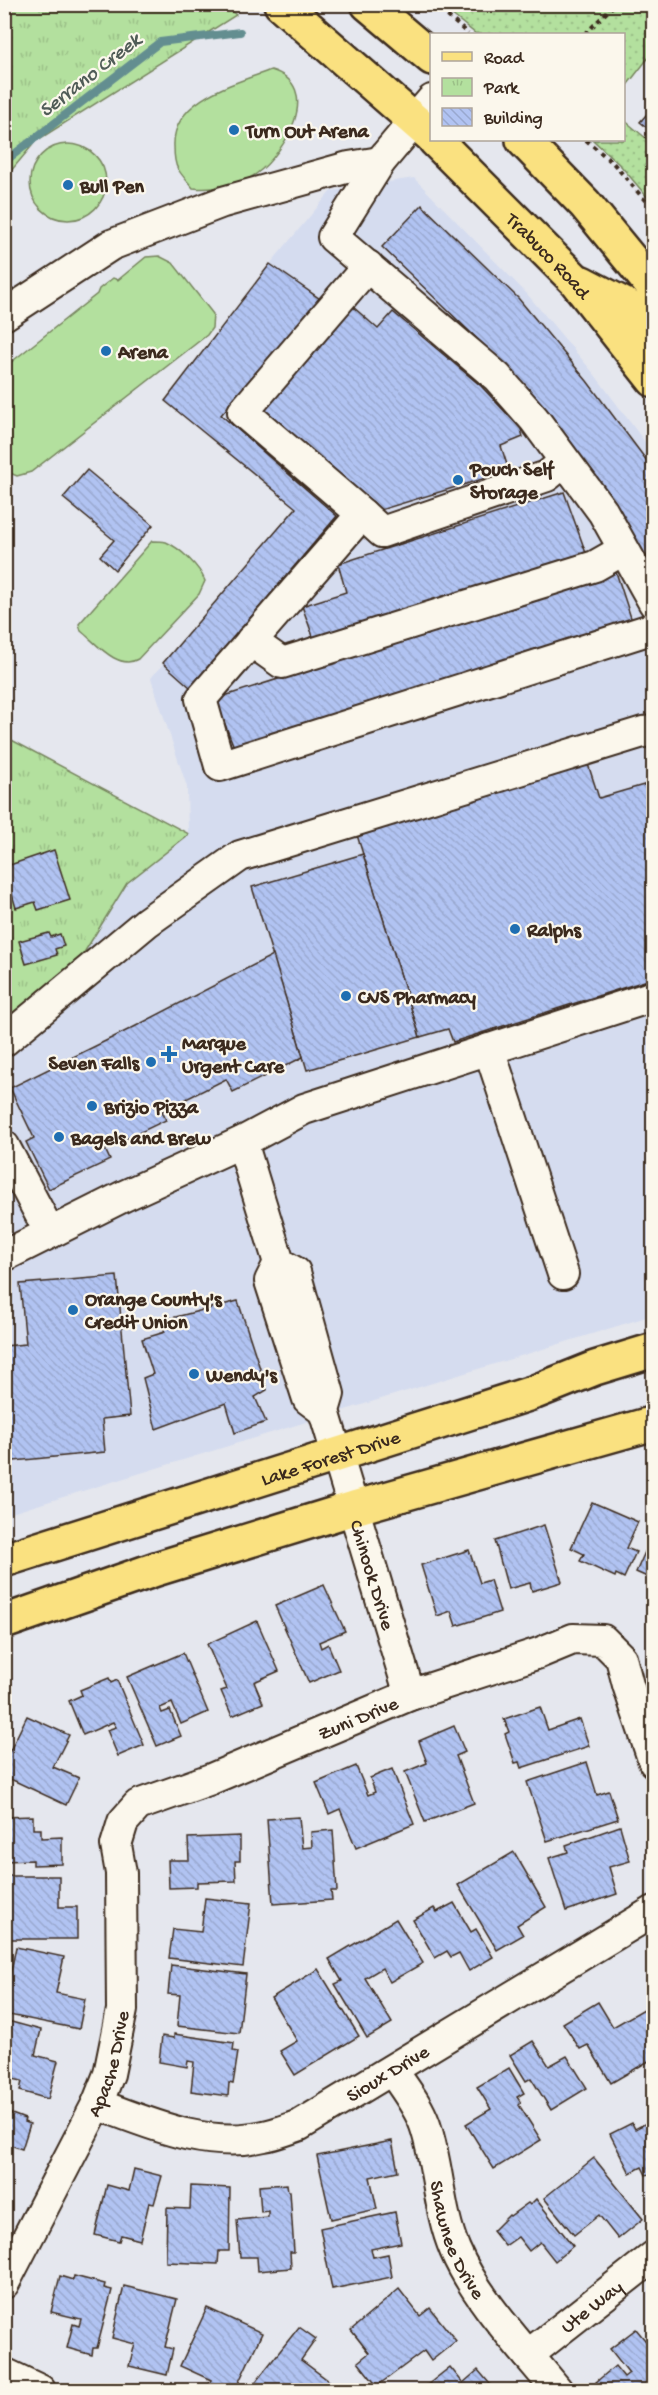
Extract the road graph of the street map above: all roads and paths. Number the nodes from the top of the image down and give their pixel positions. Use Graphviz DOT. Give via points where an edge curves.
graph roads {
  1 [pos="281,4"];
  2 [pos="368,4"];
  3 [pos="434,4"];
  4 [pos="615,4"];
  5 [pos="467,33"];
  6 [pos="586,33"];
  7 [pos="430,56"];
  8 [pos="428,124"];
  9 [pos="444,141"];
  10 [pos="524,141"];
  11 [pos="587,141"];
  12 [pos="380,162"];
  13 [pos="654,211"];
  14 [pos="368,266"];
  15 [pos="575,280"];
  16 [pos="654,288"];
  17 [pos="4,315"];
  18 [pos="654,336"];
  19 [pos="654,380"];
  20 [pos="564,462"];
  21 [pos="362,514"];
  22 [pos="623,550"];
  23 [pos="654,603"];
  24 [pos="654,628"];
  25 [pos="251,641"];
  26 [pos="654,731"];
  27 [pos="654,996"];
  28 [pos="4,1041"];
  29 [pos="489,1049"];
  30 [pos="242,1142"];
  31 [pos="4,1146"];
  32 [pos="50,1233"];
  33 [pos="4,1256"];
  34 [pos="563,1274"];
  35 [pos="654,1350"];
  36 [pos="654,1423"];
  37 [pos="337,1455"];
  38 [pos="354,1508"];
  39 [pos="4,1560"];
  40 [pos="4,1622"];
  41 [pos="410,1695"];
  42 [pos="654,1762"];
  43 [pos="123,1822"];
  44 [pos="654,1911"];
  45 [pos="393,2070"];
  46 [pos="97,2104"];
  47 [pos="654,2256"];
  48 [pos="4,2283"];
  49 [pos="528,2355"];
  50 [pos="4,2373"];
  51 [pos="40,2391"];
  52 [pos="556,2391"];
  1 -- 8 [label="main road, Trabuco Road"];
  2 -- 7 [label="main road"];
  3 -- 5 [label="path"];
  4 -- 6 [label="path"];
  8 -- 12 [label="street"];
  9 -- 15 [label="main road, Trabuco Road"];
  10 -- 16 [label="main road" via="585,204"];
  11 -- 13 [label="path"];
  12 -- 14 [label="street" via="333,237"];
  12 -- 17 [label="street" via="223,202 111,245"];
  14 -- 20 [label="street" via="497,377 534,419"];
  14 -- 21 [label="street" via="243,412"];
  15 -- 18 [label="main road" via="632,309"];
  15 -- 19 [label="main road, Trabuco Road"];
  20 -- 21 [label="street" via="547,476 382,532"];
  20 -- 22 [label="street" via="603,512"];
  21 -- 25 [label="street"];
  22 -- 23 [label="street"];
  22 -- 25 [label="street" via="595,566 282,663"];
  24 -- 25 [label="street" via="220,766 201,699"];
  26 -- 28 [label="street" via="240,856 147,922"];
  27 -- 29 [label="street"];
  29 -- 30 [label="street" via="304,1108"];
  29 -- 34 [label="street"];
  30 -- 32 [label="street"];
  30 -- 37 [label="street, Chinook Drive" via="279,1263 270,1281 308,1400 324,1411"];
  31 -- 32 [label="street"];
  32 -- 33 [label="street"];
  35 -- 37 [label="main road, Lake Forest Drive"];
  36 -- 38 [label="main road"];
  37 -- 38 [label="street, Chinook Drive"];
  37 -- 39 [label="main road, Lake Forest Drive"];
  38 -- 40 [label="main road" via="156,1569"];
  38 -- 41 [label="street, Chinook Drive"];
  41 -- 42 [label="street, Zuni Drive" via="573,1639 603,1640 621,1658"];
  41 -- 43 [label="street, Zuni Drive" via="211,1779 138,1805"];
  43 -- 46 [label="street, Apache Drive" via="116,1845 121,1874 122,2010 109,2074"];
  44 -- 45 [label="street, Sioux Drive"];
  45 -- 46 [label="street, Sioux Drive" via="300,2125 246,2139 192,2136"];
  45 -- 49 [label="street, Shawnee Drive" via="424,2123 454,2248 470,2280"];
  46 -- 48 [label="street, Apache Drive"];
  47 -- 49 [label="street, Ute Way"];
  49 -- 52 [label="street, Shawnee Drive"];
  50 -- 51 [label="street"];
}
